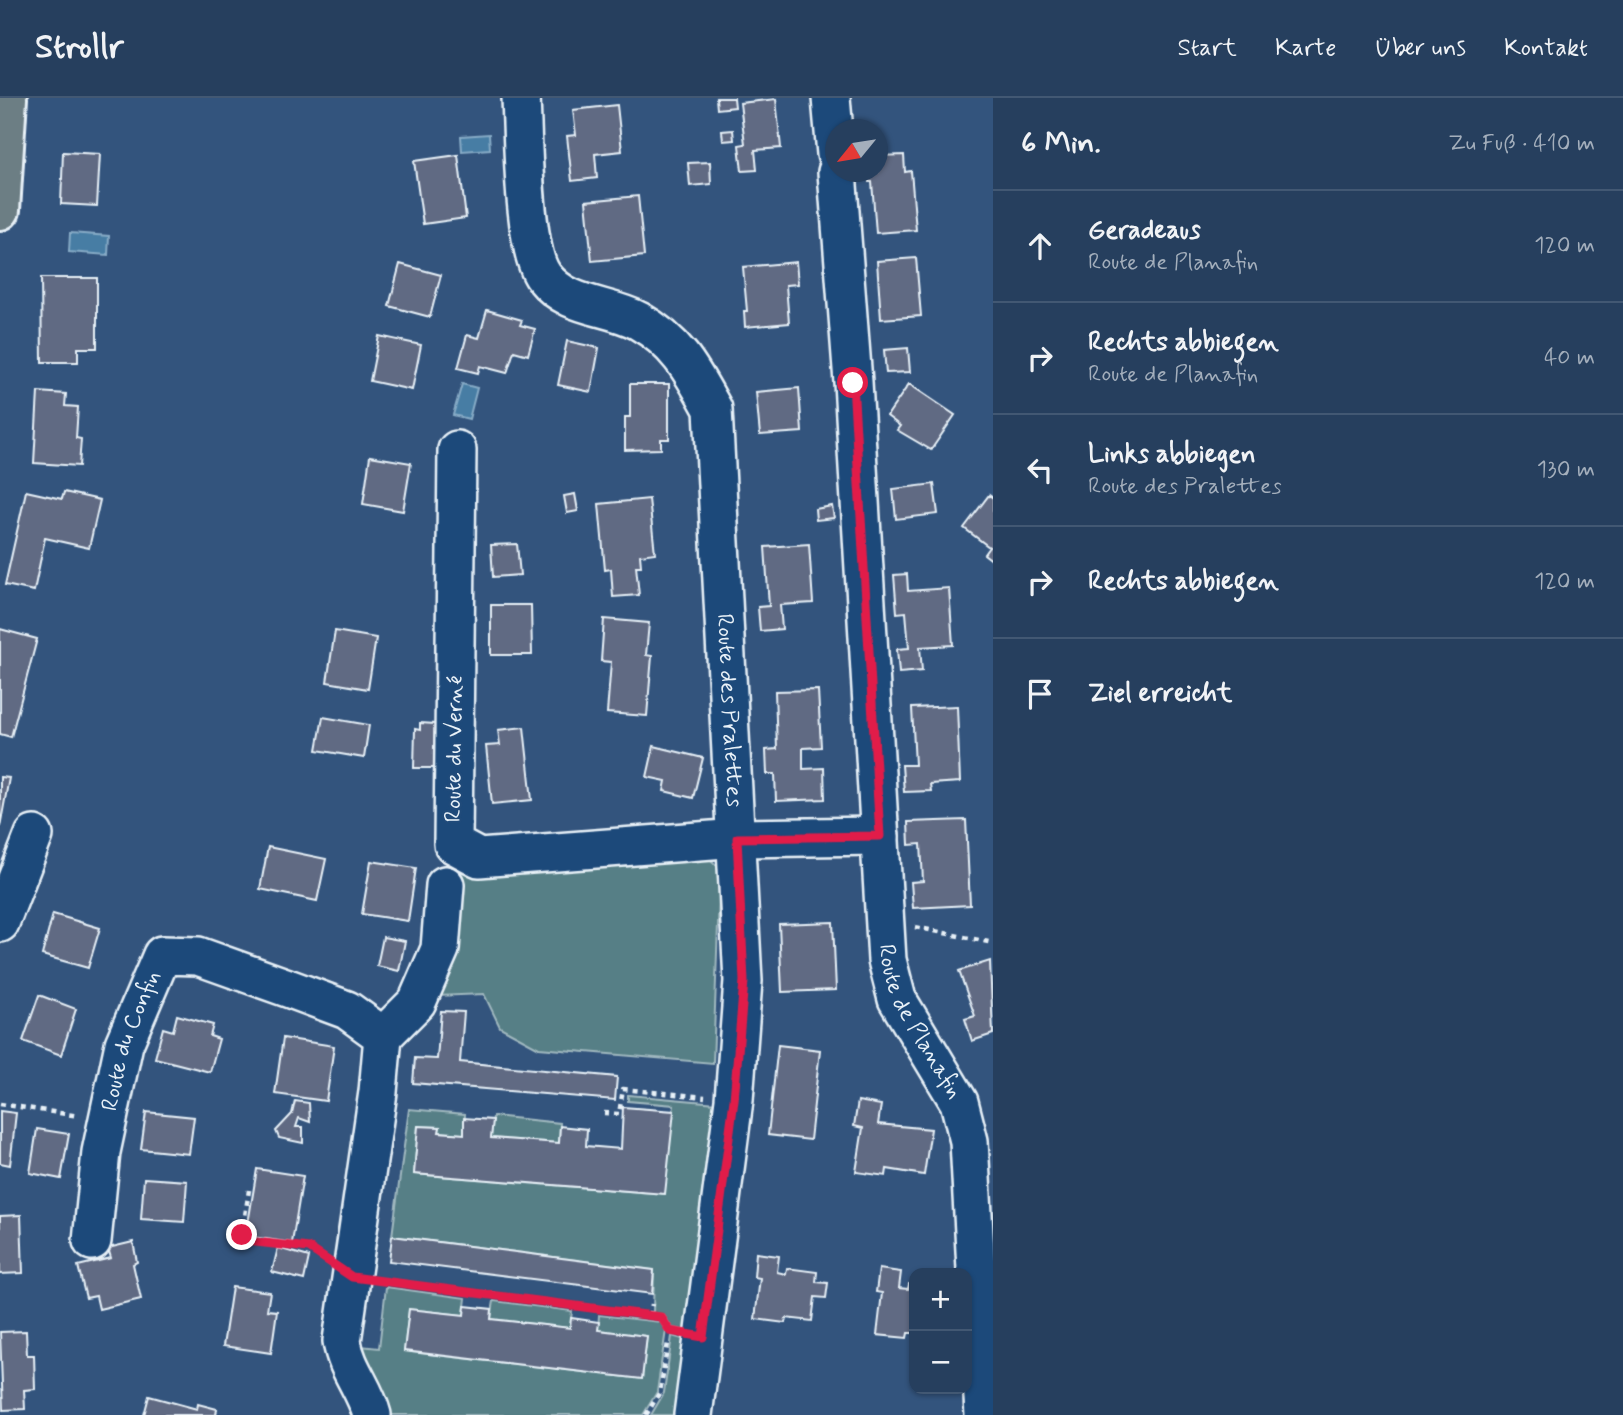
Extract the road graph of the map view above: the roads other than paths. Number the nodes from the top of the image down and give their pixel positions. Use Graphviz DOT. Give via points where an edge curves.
graph roads {
  1 [pos="7,98"];
  2 [pos="521,98"];
  3 [pos="831,98"];
  4 [pos="832,119"];
  5 [pos="2,150"];
  6 [pos="838,182"];
  7 [pos="0,210"];
  8 [pos="457,450"];
  9 [pos="34,835"];
  10 [pos="880,836"];
  11 [pos="737,838"];
  12 [pos="445,885"];
  13 [pos="0,923"];
  14 [pos="383,1036"];
  15 [pos="92,1241"];
  16 [pos="372,1415"];
  17 [pos="693,1415"];
  18 [pos="984,1415"];
  1 -- 5 [label="main road"];
  2 -- 11 [label="street, Route des Pralettes" via="531,240 543,276 571,299 638,321 682,354 713,409"];
  3 -- 4 [label="street"];
  5 -- 7 [label="main road"];
  6 -- 10 [label="street, Route de Planafin"];
  8 -- 11 [label="street, Route du Verné" via="453,844 479,858"];
  9 -- 13 [label="street"];
  10 -- 11 [label="street"];
  10 -- 18 [label="street, Route de Planafin" via="887,960 897,999 959,1102 970,1141"];
  11 -- 17 [label="street, Route des Pralettes" via="744,981 734,1100 686,1334"];
  12 -- 14 [label="street" via="440,949 417,1002"];
  14 -- 15 [label="street, Route du Confin" via="347,1010 198,956 162,956 124,1044 101,1152"];
  14 -- 16 [label="street" via="342,1341 345,1361"];
}
